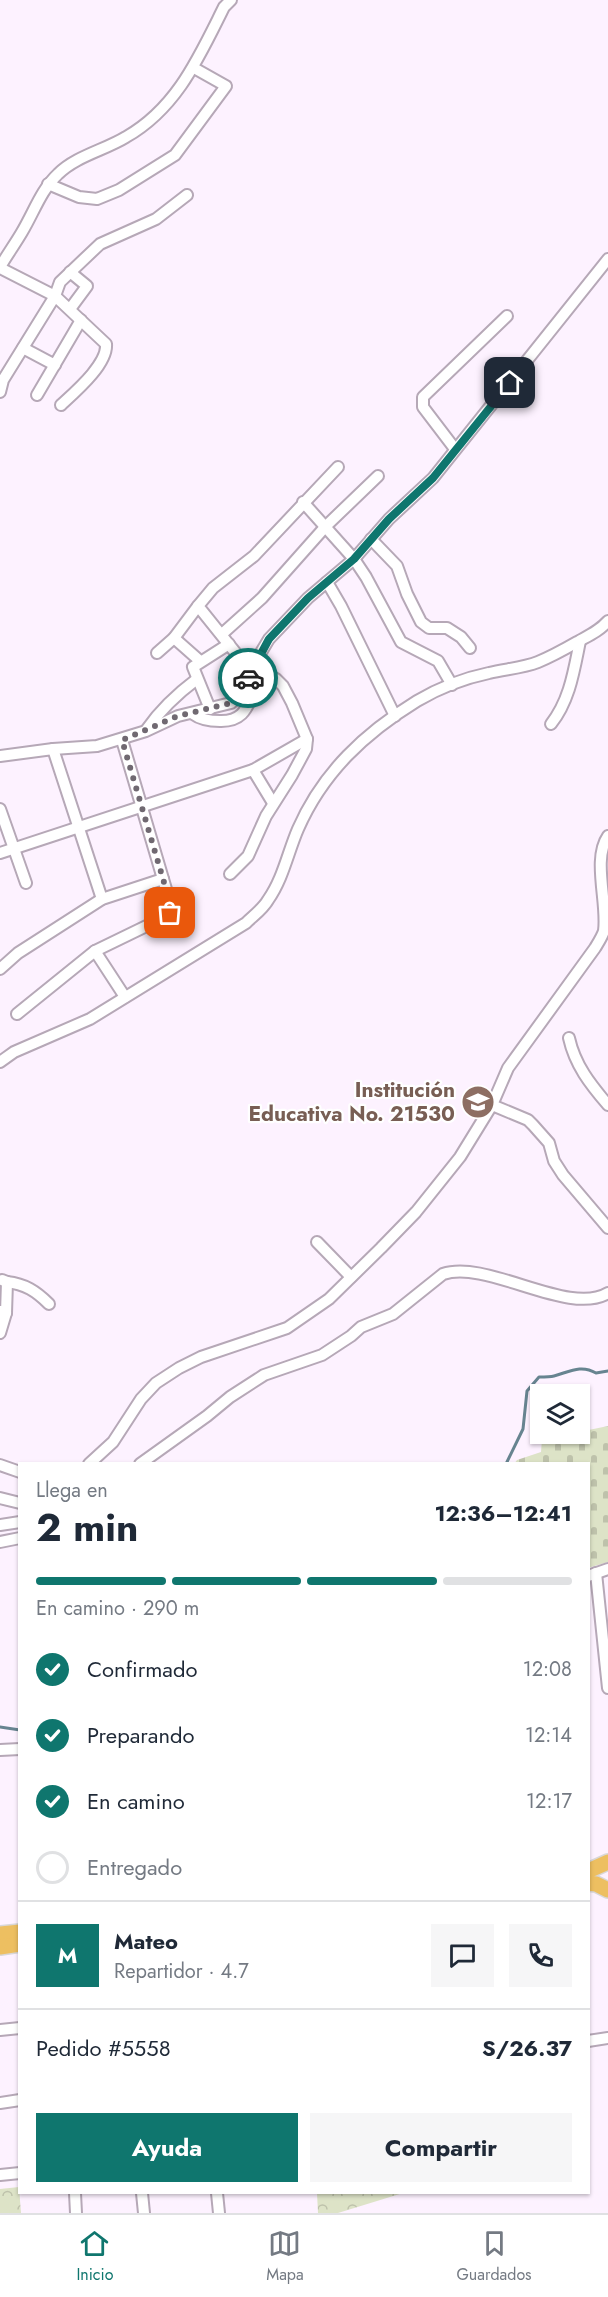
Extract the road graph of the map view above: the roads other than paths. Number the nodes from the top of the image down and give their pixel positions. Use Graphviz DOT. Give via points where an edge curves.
graph roads {
  1 [pos="231,0"];
  2 [pos="194,68"];
  3 [pos="48,184"];
  4 [pos="187,195"];
  5 [pos="608,259"];
  6 [pos="0,267"];
  7 [pos="70,272"];
  8 [pos="55,296"];
  9 [pos="70,309"];
  10 [pos="507,316"];
  11 [pos="81,320"];
  12 [pos="23,348"];
  13 [pos="55,365"];
  14 [pos="0,392"];
  15 [pos="37,395"];
  16 [pos="61,405"];
  17 [pos="456,449"];
  18 [pos="338,467"];
  19 [pos="378,476"];
  20 [pos="303,502"];
  21 [pos="326,526"];
  22 [pos="371,539"];
  23 [pos="354,559"];
  24 [pos="327,582"];
  25 [pos="198,606"];
  26 [pos="608,621"];
  27 [pos="222,634"];
  28 [pos="174,638"];
  29 [pos="580,640"];
  30 [pos="229,644"];
  31 [pos="470,648"];
  32 [pos="157,653"];
  33 [pos="200,661"];
  34 [pos="251,672"];
  35 [pos="197,679"];
  36 [pos="452,685"];
  37 [pos="210,709"];
  38 [pos="193,714"];
  39 [pos="394,716"];
  40 [pos="551,724"];
  41 [pos="146,731"];
  42 [pos="307,739"];
  43 [pos="122,740"];
  44 [pos="53,748"];
  45 [pos="0,756"];
  46 [pos="253,770"];
  47 [pos="273,803"];
  48 [pos="143,805"];
  49 [pos="0,809"];
  50 [pos="79,827"];
  51 [pos="608,836"];
  52 [pos="15,848"];
  53 [pos="0,853"];
  54 [pos="230,874"];
  55 [pos="163,879"];
  56 [pos="26,883"];
  57 [pos="102,899"];
  58 [pos="95,951"];
  59 [pos="0,969"];
  60 [pos="125,997"];
  61 [pos="17,1014"];
  62 [pos="568,1038"];
  63 [pos="0,1062"];
  64 [pos="492,1105"];
  65 [pos="608,1105"];
  66 [pos="608,1228"];
  67 [pos="317,1242"];
  68 [pos="351,1277"];
  69 [pos="3,1281"];
  70 [pos="608,1293"];
  71 [pos="49,1304"];
  72 [pos="3,1317"];
  73 [pos="0,1333"];
  74 [pos="91,1462"];
  75 [pos="143,1462"];
  76 [pos="0,1465"];
  77 [pos="18,1472"];
  78 [pos="0,1498"];
  79 [pos="18,1502"];
  80 [pos="18,1522"];
  81 [pos="0,1525"];
  82 [pos="18,1538"];
  83 [pos="0,1542"];
  84 [pos="608,1569"];
  85 [pos="592,1575"];
  86 [pos="608,1688"];
  87 [pos="18,1749"];
  88 [pos="0,1750"];
  89 [pos="608,1862"];
  90 [pos="608,1868"];
  91 [pos="590,1870"];
  92 [pos="608,1881"];
  93 [pos="590,1884"];
  94 [pos="608,1890"];
  95 [pos="18,1932"];
  96 [pos="0,1935"];
  97 [pos="18,1944"];
  98 [pos="0,1947"];
  99 [pos="18,2028"];
  100 [pos="0,2030"];
  101 [pos="608,2038"];
  102 [pos="590,2041"];
  103 [pos="18,2100"];
  104 [pos="0,2103"];
  105 [pos="18,2173"];
  106 [pos="0,2175"];
  107 [pos="75,2194"];
  108 [pos="142,2194"];
  109 [pos="217,2194"];
  110 [pos="76,2213"];
  111 [pos="144,2213"];
  112 [pos="219,2213"];
  1 -- 2 [label="street"];
  2 -- 3 [label="street" via="167,105 148,122 128,137 72,163"];
  2 -- 3 [label="street" via="226,86 175,154 119,190 97,199 79,197"];
  3 -- 6 [label="street"];
  4 -- 7 [label="street" via="156,219 100,244"];
  5 -- 17 [label="street"];
  6 -- 8 [label="street"];
  7 -- 8 [label="street" via="60,282"];
  7 -- 9 [label="street" via="87,286"];
  8 -- 9 [label="street"];
  8 -- 12 [label="street"];
  9 -- 11 [label="street"];
  10 -- 17 [label="street" via="423,397 423,407"];
  11 -- 13 [label="street"];
  11 -- 16 [label="street" via="106,344 106,351 85,383"];
  12 -- 13 [label="street"];
  12 -- 14 [label="street"];
  13 -- 15 [label="street"];
  17 -- 22 [label="street" via="433,478"];
  18 -- 20 [label="street"];
  19 -- 21 [label="street"];
  20 -- 21 [label="street"];
  20 -- 25 [label="street" via="254,556 213,588"];
  21 -- 23 [label="street"];
  21 -- 27 [label="street" via="262,598"];
  22 -- 23 [label="street"];
  22 -- 31 [label="street" via="397,566 421,622 429,628 447,628"];
  23 -- 24 [label="street"];
  23 -- 36 [label="street" via="401,642 438,661"];
  24 -- 34 [label="street" via="269,639"];
  24 -- 39 [label="street"];
  25 -- 27 [label="street"];
  25 -- 28 [label="street"];
  26 -- 29 [label="street"];
  27 -- 30 [label="street"];
  28 -- 32 [label="street"];
  28 -- 33 [label="street"];
  29 -- 36 [label="street" via="536,663 473,676"];
  29 -- 40 [label="street" via="567,695"];
  30 -- 33 [label="street"];
  30 -- 34 [label="street"];
  33 -- 35 [label="street" via="193,667"];
  34 -- 37 [label="street" via="240,695 231,703"];
  35 -- 37 [label="street"];
  35 -- 41 [label="street" via="159,712"];
  36 -- 39 [label="street"];
  37 -- 38 [label="street"];
  38 -- 41 [label="street" via="178,716"];
  38 -- 42 [label="street" via="212,721 234,719 245,712 259,684 270,677 283,686"];
  39 -- 60 [label="street" via="353,747 311,802 267,902 246,923"];
  41 -- 43 [label="street"];
  42 -- 46 [label="street"];
  42 -- 47 [label="street" via="304,756"];
  43 -- 44 [label="street" via="97,746"];
  43 -- 48 [label="street"];
  44 -- 45 [label="street"];
  44 -- 50 [label="street"];
  46 -- 47 [label="street"];
  46 -- 48 [label="street"];
  47 -- 54 [label="street" via="248,856"];
  48 -- 50 [label="street"];
  48 -- 55 [label="street"];
  49 -- 52 [label="street"];
  50 -- 52 [label="street"];
  50 -- 57 [label="street"];
  51 -- 64 [label="street" via="602,850 604,932 508,1068"];
  52 -- 53 [label="street"];
  52 -- 56 [label="street"];
  55 -- 57 [label="street"];
  55 -- 58 [label="street" via="170,913"];
  57 -- 59 [label="street" via="18,953"];
  58 -- 60 [label="street"];
  58 -- 61 [label="street"];
  60 -- 63 [label="street"];
  62 -- 65 [label="street" via="582,1072"];
  64 -- 66 [label="street" via="533,1125 549,1143 563,1175"];
  64 -- 68 [label="street" via="460,1157 416,1212"];
  67 -- 68 [label="street"];
  68 -- 74 [label="street" via="329,1299 287,1328 201,1358 156,1383 113,1442"];
  69 -- 71 [label="street" via="22,1284"];
  69 -- 72 [label="street"];
  70 -- 75 [label="street" via="591,1300 568,1298 452,1271 393,1314 361,1327 322,1354 264,1375 230,1396"];
  72 -- 73 [label="street"];
  76 -- 77 [label="street"];
  78 -- 79 [label="street"];
  80 -- 81 [label="street"];
  82 -- 83 [label="street"];
  84 -- 85 [label="street"];
  85 -- 86 [label="street"];
  87 -- 88 [label="street"];
  89 -- 91 [label="highway"];
  90 -- 92 [label="highway"];
  93 -- 94 [label="highway"];
  95 -- 96 [label="highway"];
  97 -- 98 [label="highway"];
  99 -- 100 [label="street"];
  101 -- 102 [label="street"];
  103 -- 104 [label="street"];
  105 -- 106 [label="street"];
  107 -- 110 [label="street"];
  108 -- 111 [label="street"];
  109 -- 112 [label="street"];
}
